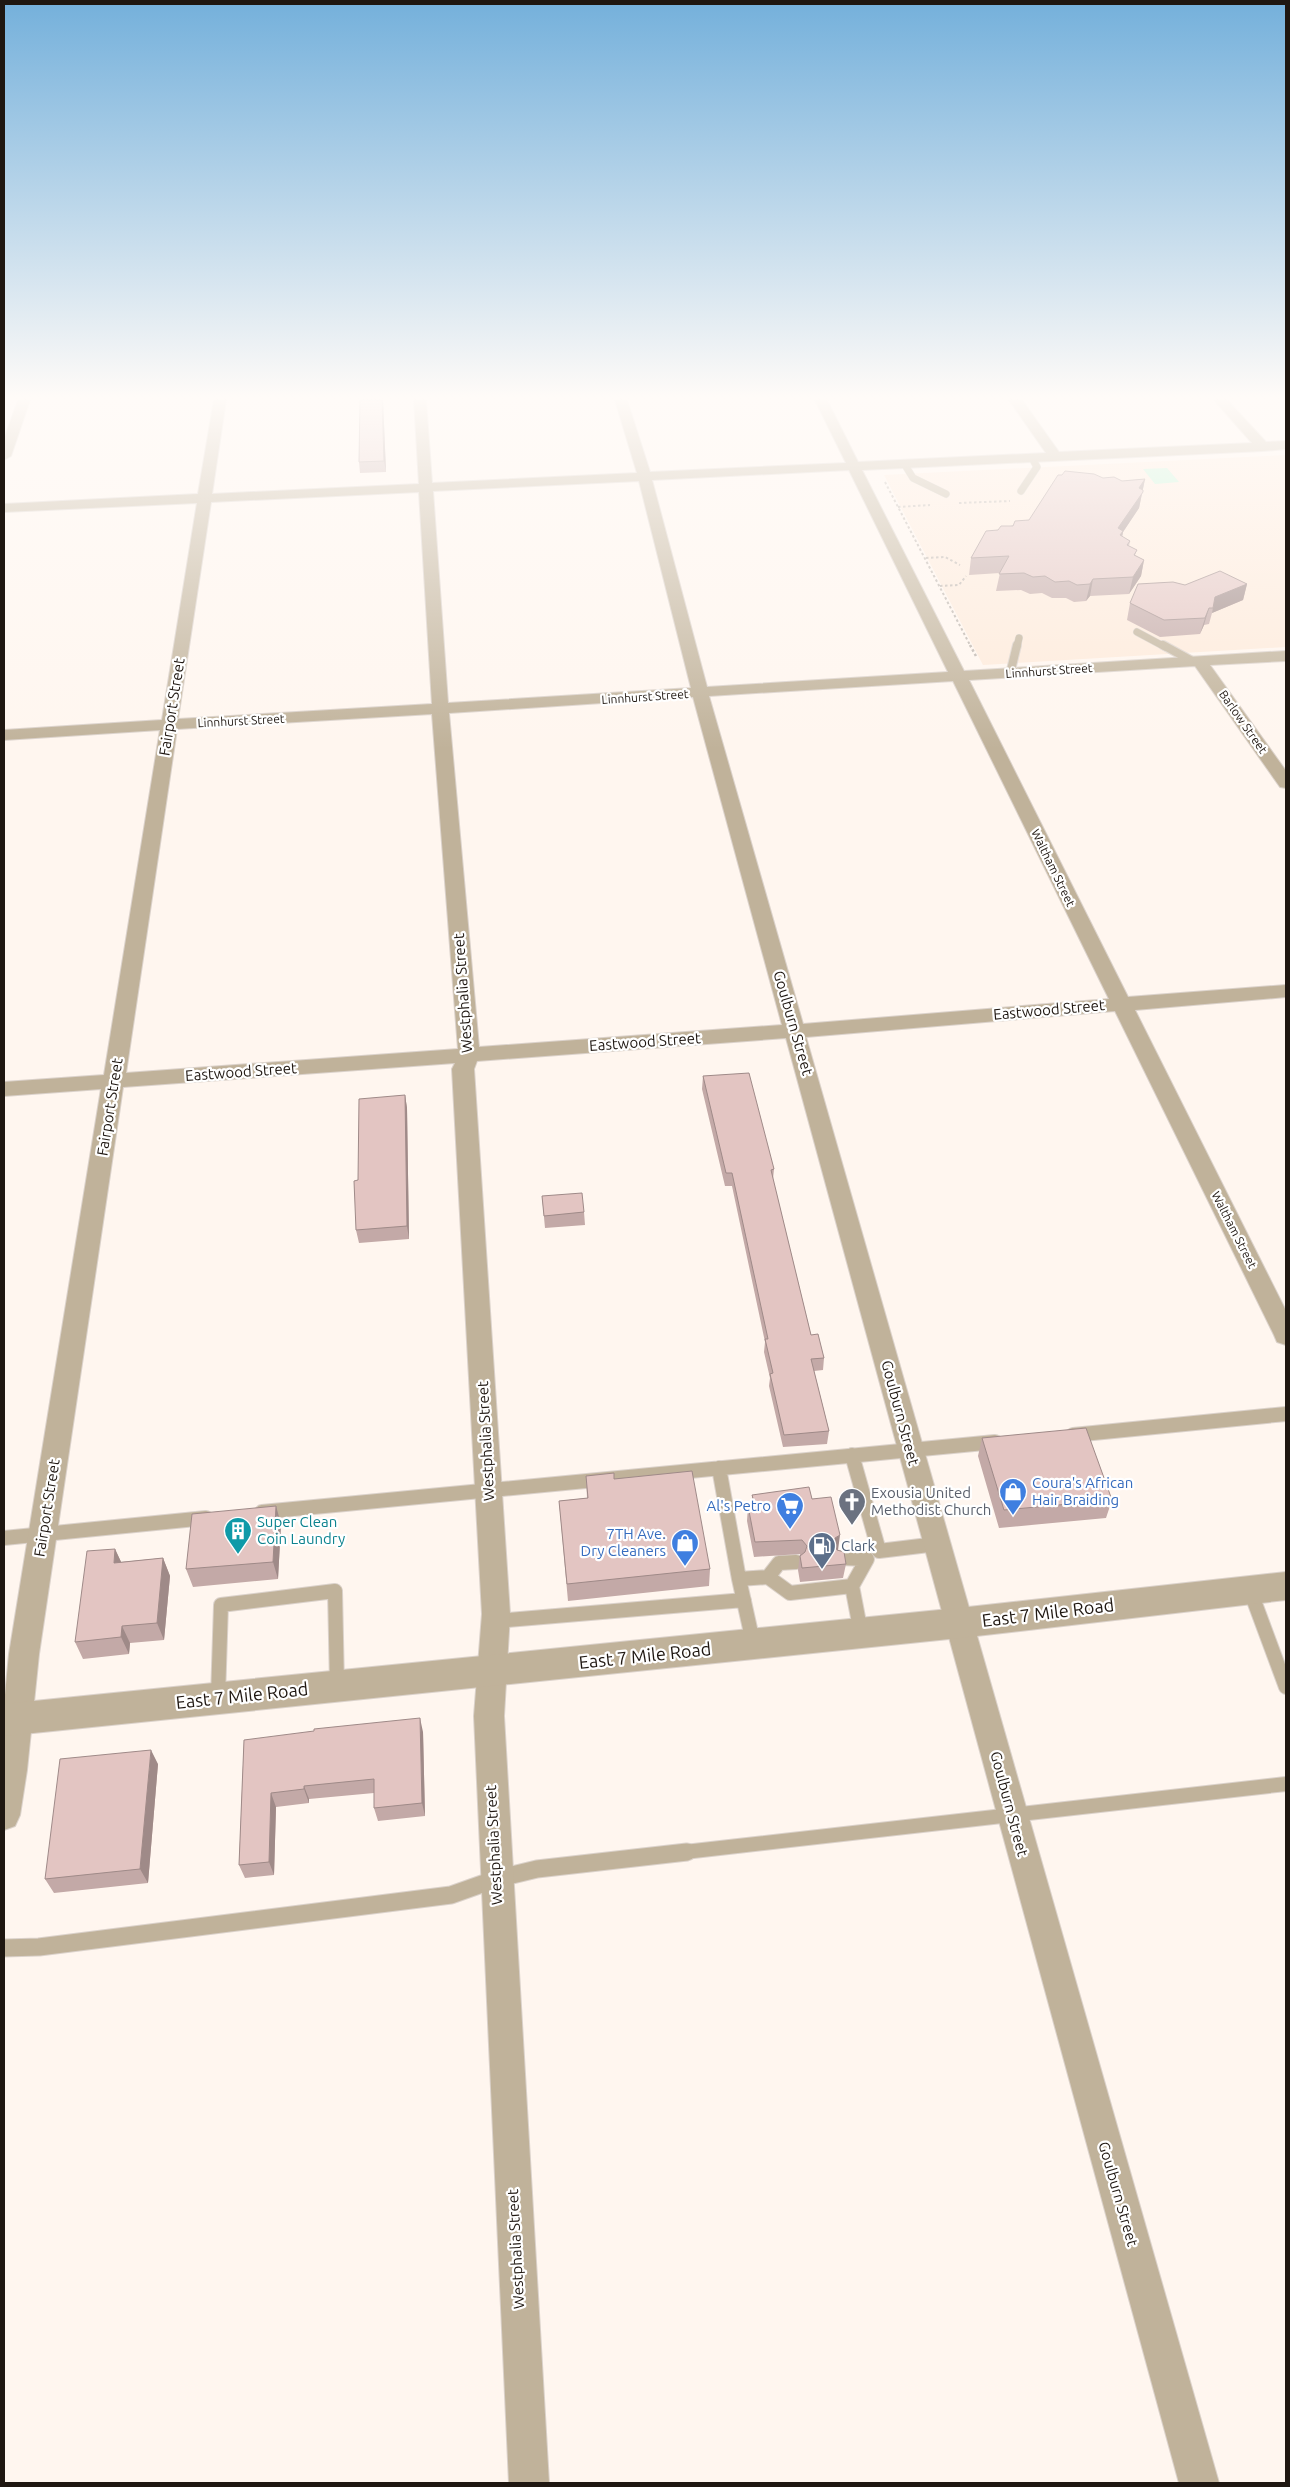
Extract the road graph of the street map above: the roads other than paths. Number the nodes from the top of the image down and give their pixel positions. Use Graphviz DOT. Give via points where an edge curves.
graph roads {
  1 [pos="202,516"];
  2 [pos="428,516"];
  3 [pos="655,516"];
  4 [pos="879,516"];
  5 [pos="1137,632"];
  6 [pos="1019,638"];
  7 [pos="1286,656"];
  8 [pos="1197,662"];
  9 [pos="1010,674"];
  10 [pos="959,677"];
  11 [pos="700,693"];
  12 [pos="440,710"];
  13 [pos="168,725"];
  14 [pos="4,735"];
  15 [pos="1286,782"];
  16 [pos="1286,990"];
  17 [pos="1121,1004"];
  18 [pos="795,1031"];
  19 [pos="469,1056"];
  20 [pos="114,1082"];
  21 [pos="4,1089"];
  22 [pos="1286,1335"];
  23 [pos="1286,1414"];
  24 [pos="1061,1436"];
  25 [pos="1012,1441"];
  26 [pos="910,1450"];
  27 [pos="852,1455"];
  28 [pos="719,1468"];
  29 [pos="488,1489"];
  30 [pos="249,1514"];
  31 [pos="220,1517"];
  32 [pos="43,1534"];
  33 [pos="4,1538"];
  34 [pos="937,1544"];
  35 [pos="879,1551"];
  36 [pos="840,1558"];
  37 [pos="867,1559"];
  38 [pos="796,1562"];
  39 [pos="768,1577"];
  40 [pos="740,1580"];
  41 [pos="852,1586"];
  42 [pos="1286,1586"];
  43 [pos="1250,1590"];
  44 [pos="744,1600"];
  45 [pos="496,1621"];
  46 [pos="959,1623"];
  47 [pos="861,1633"];
  48 [pos="754,1645"];
  49 [pos="490,1672"];
  50 [pos="337,1687"];
  51 [pos="1286,1687"];
  52 [pos="218,1698"];
  53 [pos="11,1720"];
  54 [pos="1286,1784"];
  55 [pos="4,1815"];
  56 [pos="1012,1815"];
  57 [pos="496,1879"];
  58 [pos="4,1948"];
  59 [pos="529,2483"];
  60 [pos="1198,2483"];
  1 -- 13 [label="street, Fairport Street"];
  2 -- 12 [label="street, Westphalia Street"];
  3 -- 11 [label="street, Goulburn Street"];
  4 -- 10 [label="street, Waltham Street"];
  5 -- 8 [label="lane"];
  6 -- 9 [label="lane"];
  7 -- 8 [label="street, Linnhurst Street"];
  8 -- 9 [label="street, Linnhurst Street"];
  8 -- 15 [label="street, Barlow Street"];
  9 -- 10 [label="street, Linnhurst Street"];
  10 -- 11 [label="street, Linnhurst Street"];
  10 -- 17 [label="street, Waltham Street"];
  11 -- 12 [label="street, Linnhurst Street"];
  11 -- 18 [label="street, Goulburn Street"];
  12 -- 13 [label="street, Linnhurst Street"];
  12 -- 19 [label="street, Westphalia Street"];
  13 -- 14 [label="street, Linnhurst Street"];
  13 -- 20 [label="street, Fairport Street"];
  16 -- 17 [label="street, Eastwood Street"];
  17 -- 18 [label="street, Eastwood Street"];
  17 -- 22 [label="street, Waltham Street"];
  18 -- 19 [label="street, Eastwood Street"];
  18 -- 26 [label="street, Goulburn Street"];
  19 -- 20 [label="street, Eastwood Street"];
  19 -- 29 [label="street, Westphalia Street" via="463,1069"];
  20 -- 21 [label="street, Eastwood Street"];
  20 -- 32 [label="street, Fairport Street"];
  23 -- 24 [label="lane"];
  25 -- 26 [label="lane"];
  26 -- 27 [label="lane"];
  26 -- 34 [label="street, Goulburn Street"];
  27 -- 28 [label="lane"];
  27 -- 35 [label="lane"];
  28 -- 29 [label="lane"];
  28 -- 40 [label="lane"];
  29 -- 30 [label="lane"];
  29 -- 45 [label="street, Westphalia Street"];
  31 -- 32 [label="lane"];
  32 -- 33 [label="lane"];
  32 -- 53 [label="street, Fairport Street"];
  34 -- 35 [label="lane"];
  34 -- 46 [label="street, Goulburn Street"];
  35 -- 37 [label="lane"];
  36 -- 37 [label="lane"];
  37 -- 41 [label="lane"];
  38 -- 39 [label="lane" via="779,1563"];
  39 -- 40 [label="lane"];
  39 -- 41 [label="lane" via="790,1593"];
  40 -- 44 [label="lane"];
  41 -- 47 [label="lane"];
  42 -- 43 [label="street, East 7 Mile Road"];
  43 -- 46 [label="street, East 7 Mile Road"];
  43 -- 51 [label="lane"];
  44 -- 45 [label="lane"];
  44 -- 48 [label="lane"];
  45 -- 49 [label="street, Westphalia Street"];
  46 -- 47 [label="street, East 7 Mile Road"];
  46 -- 56 [label="street, Goulburn Street"];
  47 -- 48 [label="street, East 7 Mile Road"];
  48 -- 49 [label="street, East 7 Mile Road"];
  49 -- 50 [label="street, East 7 Mile Road"];
  49 -- 57 [label="street, Westphalia Street"];
  50 -- 52 [label="street, East 7 Mile Road"];
  50 -- 52 [label="lane" via="335,1591 221,1605"];
  52 -- 53 [label="street, East 7 Mile Road"];
  53 -- 55 [label="street, Fairport Street"];
  54 -- 56 [label="lane"];
  56 -- 57 [label="lane" via="544,1868"];
  56 -- 60 [label="street, Goulburn Street"];
  57 -- 58 [label="lane" via="445,1896 39,1947"];
  57 -- 59 [label="street, Westphalia Street"];
}
